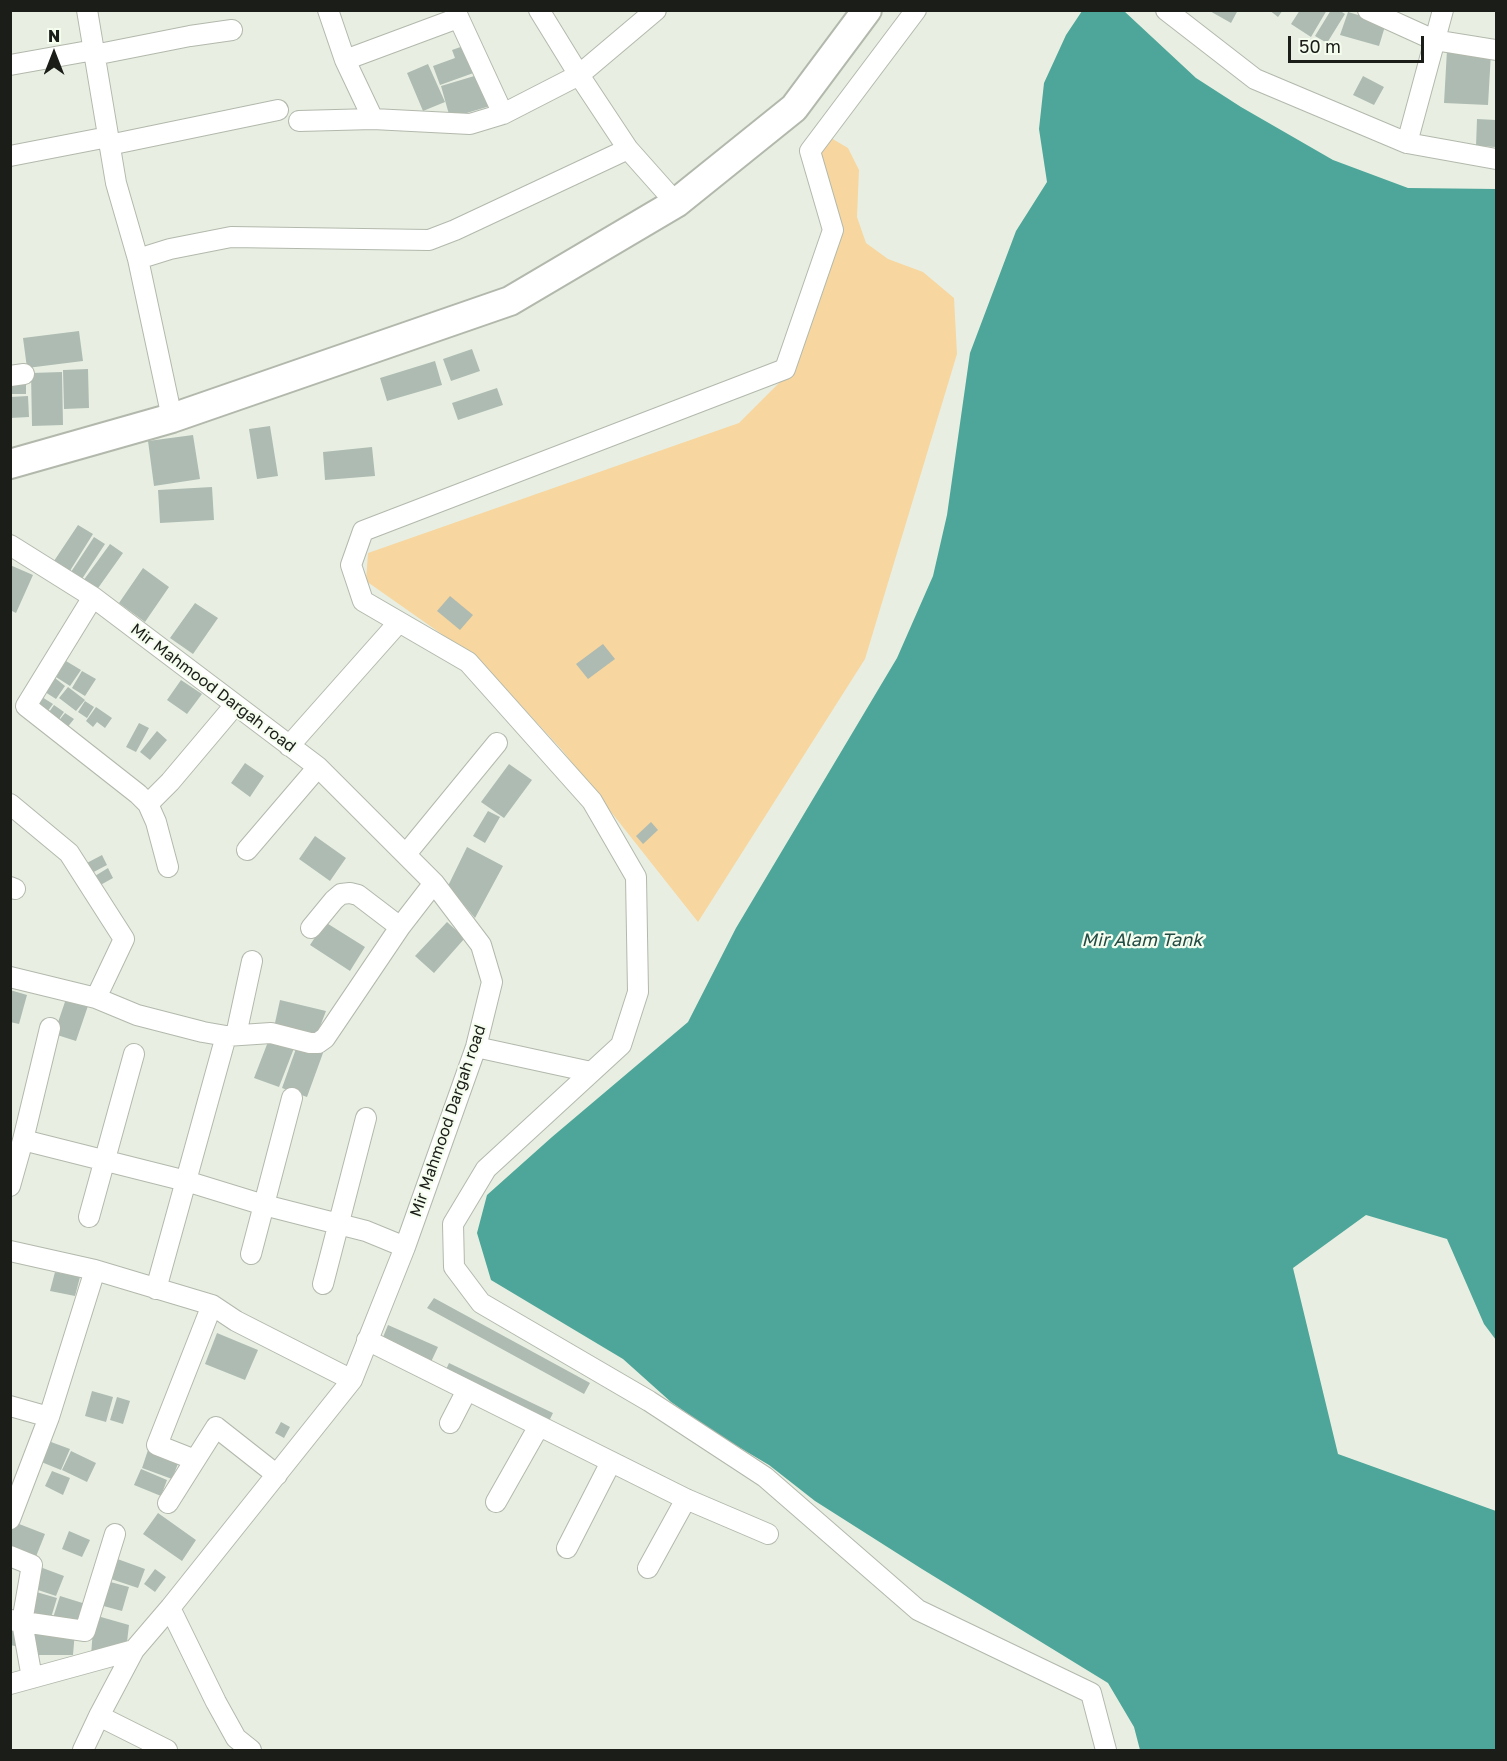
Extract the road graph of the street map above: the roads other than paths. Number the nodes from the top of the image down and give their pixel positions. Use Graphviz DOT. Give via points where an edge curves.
graph roads {
  1 [pos="87,10"];
  2 [pos="328,10"];
  3 [pos="539,10"];
  4 [pos="656,10"];
  5 [pos="867,10"];
  6 [pos="916,10"];
  7 [pos="1166,10"];
  8 [pos="1443,10"];
  9 [pos="1369,11"];
  10 [pos="456,14"];
  11 [pos="232,30"];
  12 [pos="1434,40"];
  13 [pos="1497,50"];
  14 [pos="94,53"];
  15 [pos="345,60"];
  16 [pos="10,65"];
  17 [pos="579,75"];
  18 [pos="279,110"];
  19 [pos="502,114"];
  20 [pos="373,119"];
  21 [pos="299,121"];
  22 [pos="109,141"];
  23 [pos="1407,143"];
  24 [pos="628,149"];
  25 [pos="10,156"];
  26 [pos="1497,159"];
  27 [pos="676,203"];
  28 [pos="138,259"];
  29 [pos="172,418"];
  30 [pos="10,464"];
  31 [pos="10,545"];
  32 [pos="93,597"];
  33 [pos="399,622"];
  34 [pos="235,705"];
  35 [pos="497,743"];
  36 [pos="289,746"];
  37 [pos="318,767"];
  38 [pos="10,804"];
  39 [pos="147,804"];
  40 [pos="247,850"];
  41 [pos="406,854"];
  42 [pos="168,867"];
  43 [pos="434,883"];
  44 [pos="400,927"];
  45 [pos="311,928"];
  46 [pos="252,961"];
  47 [pos="10,977"];
  48 [pos="96,998"];
  49 [pos="50,1028"];
  50 [pos="231,1035"];
  51 [pos="476,1047"];
  52 [pos="134,1054"];
  53 [pos="591,1072"];
  54 [pos="292,1098"];
  55 [pos="366,1118"];
  56 [pos="23,1140"];
  57 [pos="105,1161"];
  58 [pos="186,1181"];
  59 [pos="10,1186"];
  60 [pos="264,1205"];
  61 [pos="89,1217"];
  62 [pos="339,1224"];
  63 [pos="405,1247"];
  64 [pos="10,1251"];
  65 [pos="251,1254"];
  66 [pos="95,1270"];
  67 [pos="323,1284"];
  68 [pos="156,1288"];
  69 [pos="212,1305"];
  70 [pos="367,1340"];
  71 [pos="352,1380"];
  72 [pos="467,1390"];
  73 [pos="10,1406"];
  74 [pos="49,1417"];
  75 [pos="450,1423"];
  76 [pos="539,1426"];
  77 [pos="195,1460"];
  78 [pos="611,1462"];
  79 [pos="277,1475"];
  80 [pos="686,1499"];
  81 [pos="496,1502"];
  82 [pos="168,1503"];
  83 [pos="10,1518"];
  84 [pos="115,1534"];
  85 [pos="768,1534"];
  86 [pos="567,1548"];
  87 [pos="10,1556"];
  88 [pos="648,1568"];
  89 [pos="170,1608"];
  90 [pos="16,1621"];
  91 [pos="134,1650"];
  92 [pos="32,1678"];
  93 [pos="10,1683"];
  94 [pos="99,1716"];
  95 [pos="82,1750"];
  96 [pos="167,1750"];
  97 [pos="251,1750"];
  98 [pos="1106,1750"];
  1 -- 14 [label="street"];
  2 -- 15 [label="street"];
  3 -- 17 [label="street"];
  4 -- 17 [label="street"];
  5 -- 27 [label="main road" via="794,108"];
  6 -- 33 [label="street" via="810,151 833,230 785,369 363,531 351,565 363,601"];
  7 -- 23 [label="street" via="1255,79"];
  8 -- 12 [label="street"];
  9 -- 12 [label="street"];
  10 -- 15 [label="street"];
  10 -- 19 [label="street"];
  11 -- 14 [label="street"];
  12 -- 13 [label="street"];
  12 -- 23 [label="street"];
  14 -- 16 [label="street"];
  14 -- 22 [label="street"];
  15 -- 20 [label="street"];
  17 -- 19 [label="street"];
  17 -- 24 [label="street"];
  18 -- 22 [label="street"];
  19 -- 20 [label="street" via="470,124"];
  20 -- 21 [label="street"];
  22 -- 25 [label="street"];
  22 -- 28 [label="street" via="116,183"];
  23 -- 26 [label="street"];
  24 -- 27 [label="street"];
  24 -- 28 [label="street" via="429,240 231,237"];
  27 -- 29 [label="main road" via="510,300"];
  28 -- 29 [label="street"];
  29 -- 30 [label="main road"];
  31 -- 32 [label="street, Mir Mahmood Dargah road"];
  32 -- 34 [label="street, Mir Mahmood Dargah road"];
  32 -- 39 [label="street" via="26,706"];
  33 -- 36 [label="street"];
  33 -- 53 [label="street" via="468,662 592,801 636,877 638,992 621,1045"];
  34 -- 36 [label="street, Mir Mahmood Dargah road"];
  34 -- 39 [label="street"];
  35 -- 41 [label="street"];
  36 -- 37 [label="street, Mir Mahmood Dargah road"];
  37 -- 40 [label="street"];
  37 -- 41 [label="street, Mir Mahmood Dargah road"];
  38 -- 48 [label="street" via="69,853 124,939"];
  39 -- 42 [label="street"];
  41 -- 43 [label="street, Mir Mahmood Dargah road"];
  43 -- 44 [label="street"];
  43 -- 51 [label="street, Mir Mahmood Dargah road" via="481,945 492,982"];
  44 -- 45 [label="street" via="350,893 334,900"];
  44 -- 50 [label="street" via="326,1038 309,1043 271,1033"];
  46 -- 50 [label="street"];
  47 -- 48 [label="street"];
  48 -- 50 [label="street" via="137,1014 203,1032"];
  49 -- 56 [label="street"];
  50 -- 58 [label="street"];
  51 -- 53 [label="street"];
  51 -- 63 [label="street, Mir Mahmood Dargah road"];
  52 -- 57 [label="street"];
  53 -- 98 [label="street" via="486,1169 453,1224 454,1267 480,1303 649,1401 765,1477 918,1610 1091,1693"];
  54 -- 60 [label="street"];
  55 -- 62 [label="street"];
  56 -- 57 [label="street"];
  56 -- 59 [label="street"];
  57 -- 58 [label="street"];
  57 -- 61 [label="street"];
  58 -- 60 [label="street"];
  58 -- 68 [label="street"];
  60 -- 62 [label="street"];
  60 -- 65 [label="street"];
  62 -- 63 [label="street"];
  62 -- 67 [label="street"];
  63 -- 70 [label="street, Mir Mahmood Dargah road"];
  64 -- 66 [label="street"];
  66 -- 68 [label="street"];
  66 -- 74 [label="street"];
  68 -- 69 [label="street"];
  69 -- 71 [label="street"];
  69 -- 77 [label="street" via="157,1445"];
  70 -- 71 [label="street, Mir Mahmood Dargah road"];
  70 -- 72 [label="street"];
  71 -- 79 [label="street, Mir Mahmood Dargah road"];
  72 -- 75 [label="street"];
  72 -- 76 [label="street"];
  73 -- 74 [label="street"];
  74 -- 83 [label="street"];
  76 -- 78 [label="street"];
  76 -- 81 [label="street"];
  77 -- 79 [label="street" via="216,1427"];
  77 -- 82 [label="street"];
  78 -- 80 [label="street"];
  78 -- 86 [label="street"];
  79 -- 89 [label="street, Mir Mahmood Dargah road"];
  80 -- 85 [label="street"];
  80 -- 88 [label="street"];
  84 -- 90 [label="street" via="85,1631"];
  87 -- 90 [label="street" via="32,1565"];
  89 -- 91 [label="street, Mir Mahmood Dargah road"];
  89 -- 97 [label="street" via="216,1702 237,1738"];
  90 -- 92 [label="street"];
  91 -- 92 [label="street"];
  91 -- 94 [label="street, Mir Mahmood Dargah road"];
  92 -- 93 [label="street"];
  94 -- 95 [label="street, Mir Mahmood Dargah road"];
  94 -- 96 [label="street"];
}
